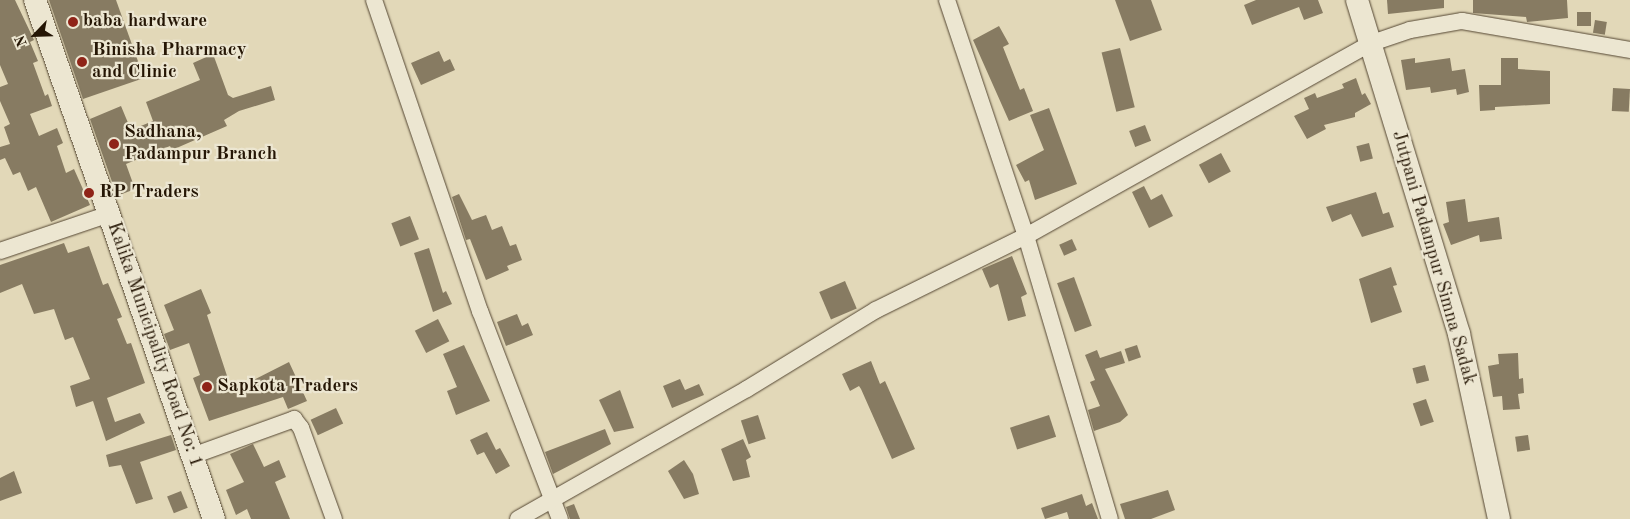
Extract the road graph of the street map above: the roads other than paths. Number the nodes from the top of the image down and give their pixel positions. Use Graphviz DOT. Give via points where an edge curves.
graph roads {
  1 [pos="35,0"];
  2 [pos="374,0"];
  3 [pos="947,0"];
  4 [pos="1357,0"];
  5 [pos="1369,44"];
  6 [pos="1630,50"];
  7 [pos="109,214"];
  8 [pos="1026,236"];
  9 [pos="0,251"];
  10 [pos="192,456"];
  11 [pos="554,500"];
  12 [pos="214,519"];
  13 [pos="334,519"];
  14 [pos="518,519"];
  15 [pos="560,519"];
  16 [pos="1110,519"];
  17 [pos="1500,519"];
  1 -- 7 [label="street, Kalika Municipality Road No: 1"];
  2 -- 11 [label="street" via="480,311"];
  3 -- 8 [label="street"];
  4 -- 5 [label="street, Jutpani Padampur Simna Sadak"];
  5 -- 6 [label="street" via="1410,30 1462,21"];
  5 -- 8 [label="street"];
  5 -- 17 [label="street, Jutpani Padampur Simna Sadak" via="1459,334"];
  7 -- 9 [label="street"];
  7 -- 10 [label="street, Kalika Municipality Road No: 1"];
  8 -- 11 [label="street" via="876,310"];
  8 -- 16 [label="street"];
  10 -- 12 [label="street, Kalika Municipality Road No: 1"];
  10 -- 13 [label="street" via="294,419 301,428"];
  11 -- 14 [label="street"];
  11 -- 15 [label="street"];
}
